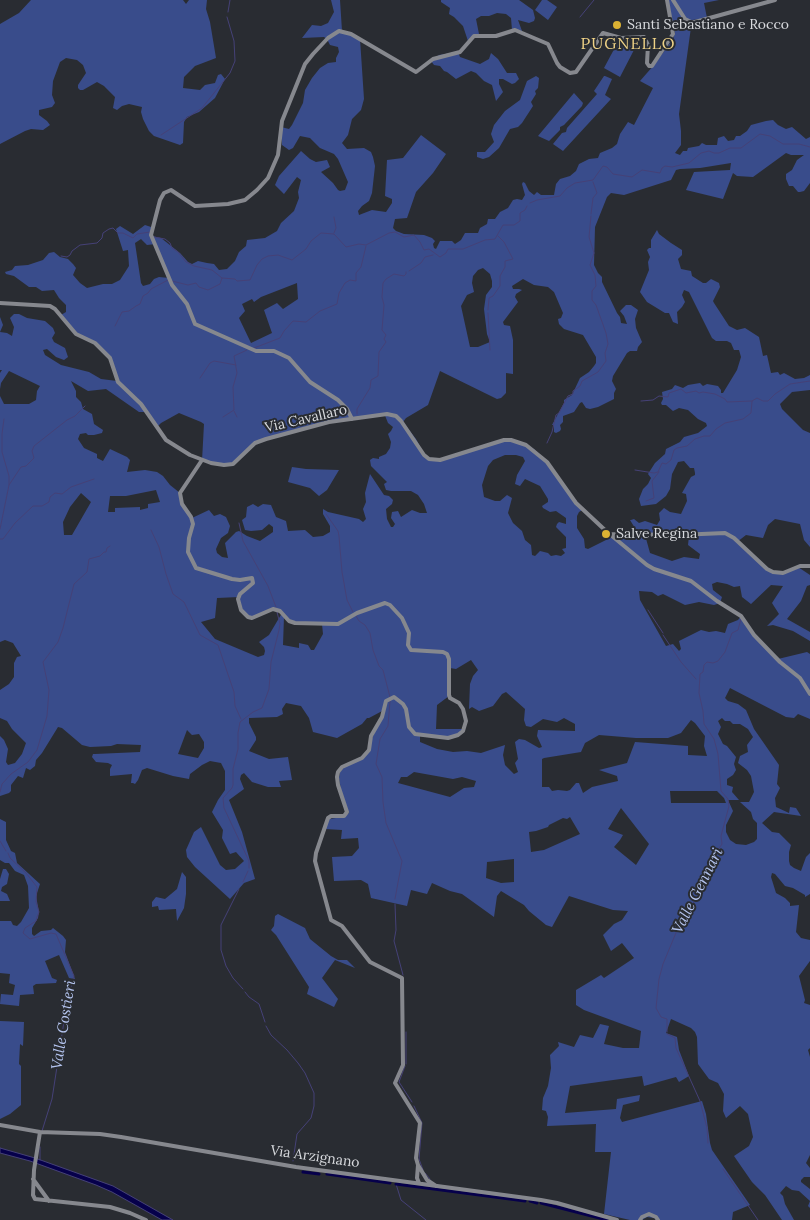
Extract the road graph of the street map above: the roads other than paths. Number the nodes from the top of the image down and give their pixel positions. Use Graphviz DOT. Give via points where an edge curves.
graph roads {
  1 [pos="667,0"];
  2 [pos="673,0"];
  3 [pos="775,0"];
  4 [pos="0,303"];
  5 [pos="352,418"];
  6 [pos="202,460"];
  7 [pos="609,534"];
  8 [pos="810,566"];
  9 [pos="810,694"];
  10 [pos="0,1125"];
  11 [pos="40,1132"];
  12 [pos="418,1165"];
  13 [pos="422,1174"];
  14 [pos="417,1176"];
  15 [pos="33,1179"];
  16 [pos="405,1181"];
  17 [pos="419,1183"];
  18 [pos="436,1186"];
  19 [pos="43,1191"];
  20 [pos="34,1192"];
  21 [pos="41,1200"];
  22 [pos="50,1200"];
  23 [pos="146,1220"];
  24 [pos="617,1220"];
  25 [pos="639,1220"];
  26 [pos="658,1220"];
  1 -- 5 [label="street" via="673,34 652,66 648,64 648,45 644,37 620,38 606,33 601,34 574,73 560,67 546,42 516,30 496,36 474,36 460,52 433,59 416,72 351,34 339,31 328,38 305,64 282,121 278,155 268,178 257,190 245,200 195,206 171,190 164,193 152,235 172,285 187,304 195,324 256,351 274,351 289,358 310,382 338,400"];
  2 -- 3 [label="street" via="685,19 691,22"];
  4 -- 6 [label="street, Via Cavallaro" via="55,309 76,334 90,340 106,354 118,382 141,404 166,440"];
  5 -- 6 [label="street, Via Cavallaro" via="255,442 233,464"];
  5 -- 7 [label="street, Via Cavallaro" via="396,416 429,459 440,460 504,440 526,445 547,462 576,502"];
  6 -- 12 [label="street" via="180,493 193,524 188,552 196,568 222,578 252,578 253,583 238,599 244,614 252,618 273,609 295,623 338,624 385,603 402,618 409,633 411,650 441,652 449,659 450,698 460,703 466,717 463,731 448,738 415,734 409,728 404,704 394,698 386,701 368,750 362,758 338,772 338,785 347,812 344,816 328,818 316,853 316,865 331,920 342,926 370,962 402,978 402,1065 395,1083 420,1123"];
  7 -- 8 [label="street" via="678,536 724,533 773,572 783,573 800,566"];
  7 -- 9 [label="street, Via Cavallaro" via="650,567 687,579 741,616 754,635 800,678"];
  10 -- 11 [label="street, Via Arzignano"];
  11 -- 15 [label="street"];
  11 -- 16 [label="street, Via Arzignano" via="121,1136 296,1167"];
  12 -- 13 [label="street"];
  12 -- 14 [label="street"];
  13 -- 17 [label="street"];
  13 -- 18 [label="street"];
  14 -- 16 [label="street"];
  14 -- 17 [label="street"];
  15 -- 19 [label="street"];
  15 -- 20 [label="street"];
  16 -- 17 [label="street, Via Arzignano"];
  17 -- 18 [label="street, Via Arzignano"];
  18 -- 24 [label="street, Via Arzignano" via="557,1202"];
  19 -- 20 [label="street" via="37,1189"];
  19 -- 21 [label="street"];
  19 -- 22 [label="street"];
  20 -- 21 [label="street" via="34,1198"];
  21 -- 22 [label="street"];
  22 -- 23 [label="street" via="110,1207"];
  25 -- 26 [label="street" via="649,1214"];
}
